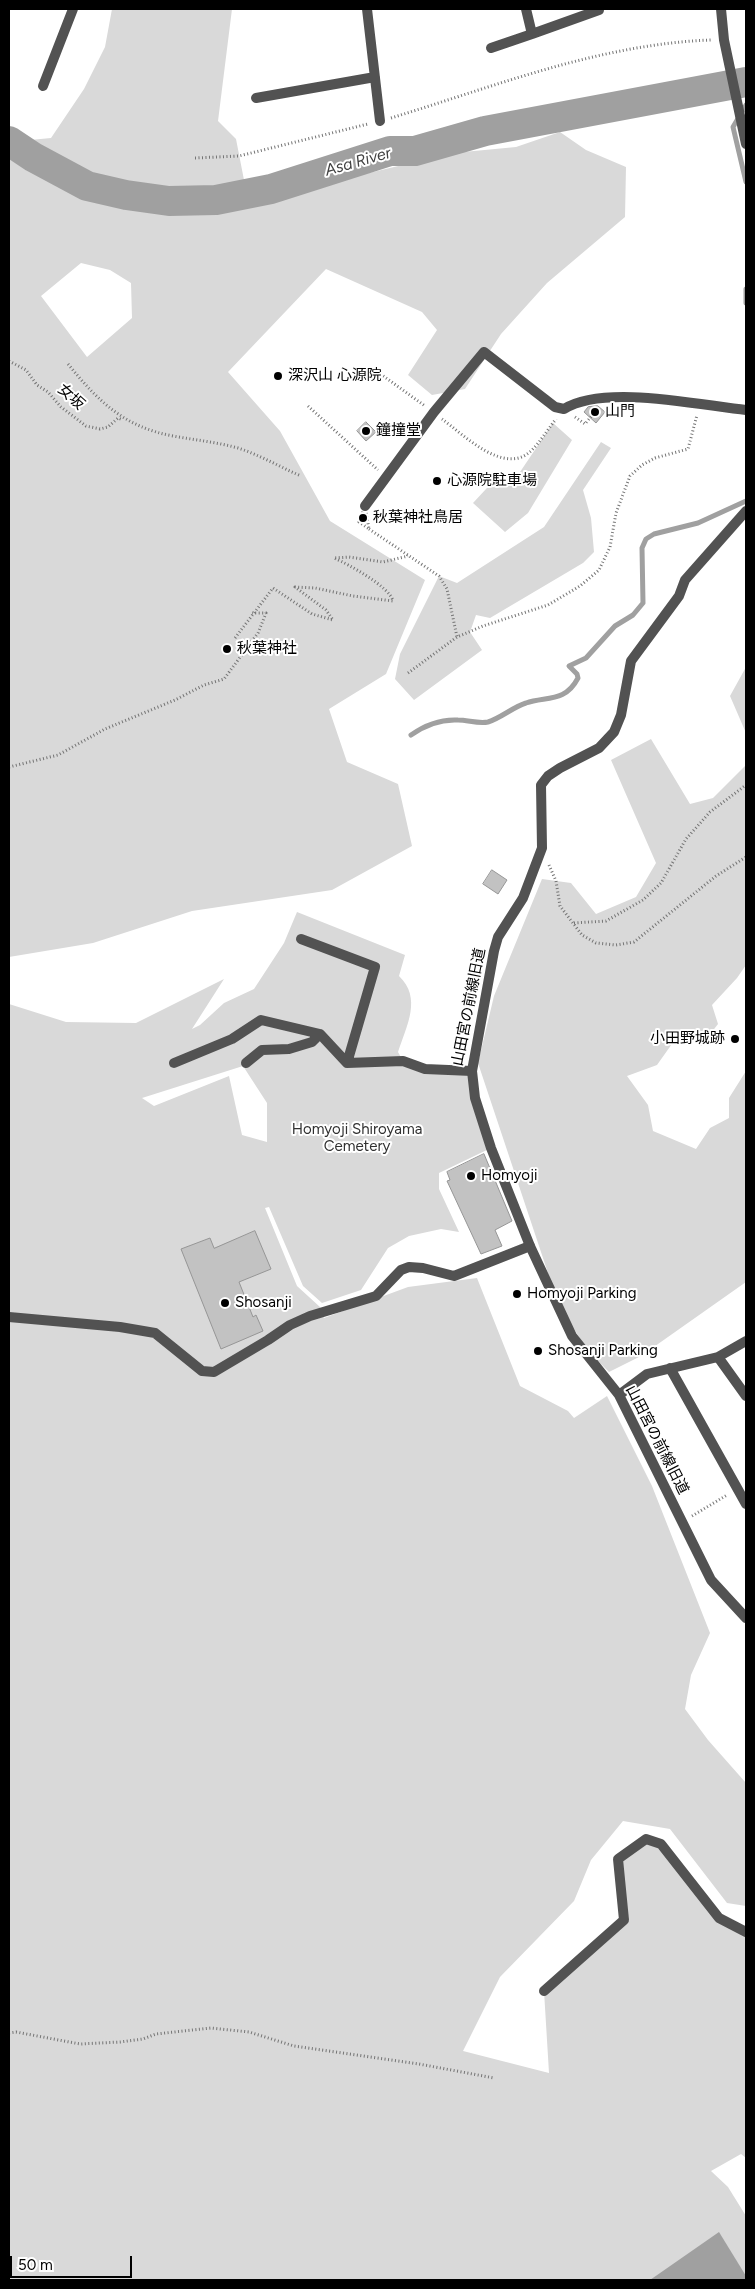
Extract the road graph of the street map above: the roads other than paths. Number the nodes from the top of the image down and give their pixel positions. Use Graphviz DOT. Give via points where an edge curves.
graph roads {
  1 [pos="73,9"];
  2 [pos="367,9"];
  3 [pos="526,9"];
  4 [pos="599,9"];
  5 [pos="721,9"];
  6 [pos="532,34"];
  7 [pos="491,48"];
  8 [pos="375,76"];
  9 [pos="43,86"];
  10 [pos="256,98"];
  11 [pos="380,121"];
  12 [pos="746,144"];
  13 [pos="746,410"];
  14 [pos="365,506"];
  15 [pos="746,511"];
  16 [pos="301,939"];
  17 [pos="320,1034"];
  18 [pos="174,1063"];
  19 [pos="246,1063"];
  20 [pos="347,1063"];
  21 [pos="472,1071"];
  22 [pos="530,1246"];
  23 [pos="9,1317"];
  24 [pos="746,1341"];
  25 [pos="718,1358"];
  26 [pos="670,1368"];
  27 [pos="619,1395"];
  28 [pos="746,1396"];
  29 [pos="746,1504"];
  30 [pos="746,1618"];
  31 [pos="746,1932"];
  32 [pos="544,1991"];
  1 -- 9 [label="street"];
  2 -- 8 [label="street"];
  3 -- 6 [label="street"];
  4 -- 6 [label="street"];
  5 -- 12 [label="street" via="724,40"];
  6 -- 7 [label="street"];
  8 -- 10 [label="street"];
  8 -- 11 [label="street"];
  13 -- 14 [label="street" via="610,396 593,398 564,409 555,407 484,352 434,412"];
  15 -- 21 [label="street, 山田宮の前線旧道" via="685,580 679,596 632,661 621,715 614,732 599,748 560,768 541,785 542,848 523,898 498,937"];
  16 -- 20 [label="street" via="374,967"];
  17 -- 18 [label="street" via="261,1020 232,1039"];
  17 -- 19 [label="street" via="312,1042 289,1049 262,1050"];
  17 -- 20 [label="street"];
  20 -- 21 [label="street" via="403,1061 425,1069"];
  21 -- 22 [label="street, 山田宮の前線旧道" via="475,1098 491,1148"];
  22 -- 23 [label="street" via="454,1276 423,1268 401,1270 376,1296 290,1325 214,1372 202,1371 155,1333"];
  22 -- 27 [label="street, 山田宮の前線旧道" via="572,1336"];
  24 -- 25 [label="street"];
  25 -- 26 [label="street"];
  25 -- 28 [label="street"];
  26 -- 27 [label="street" via="647,1374"];
  26 -- 29 [label="street"];
  27 -- 30 [label="street, 山田宮の前線旧道" via="711,1580"];
  31 -- 32 [label="street" via="719,1918 661,1844 646,1839 618,1859 624,1920"];
}
